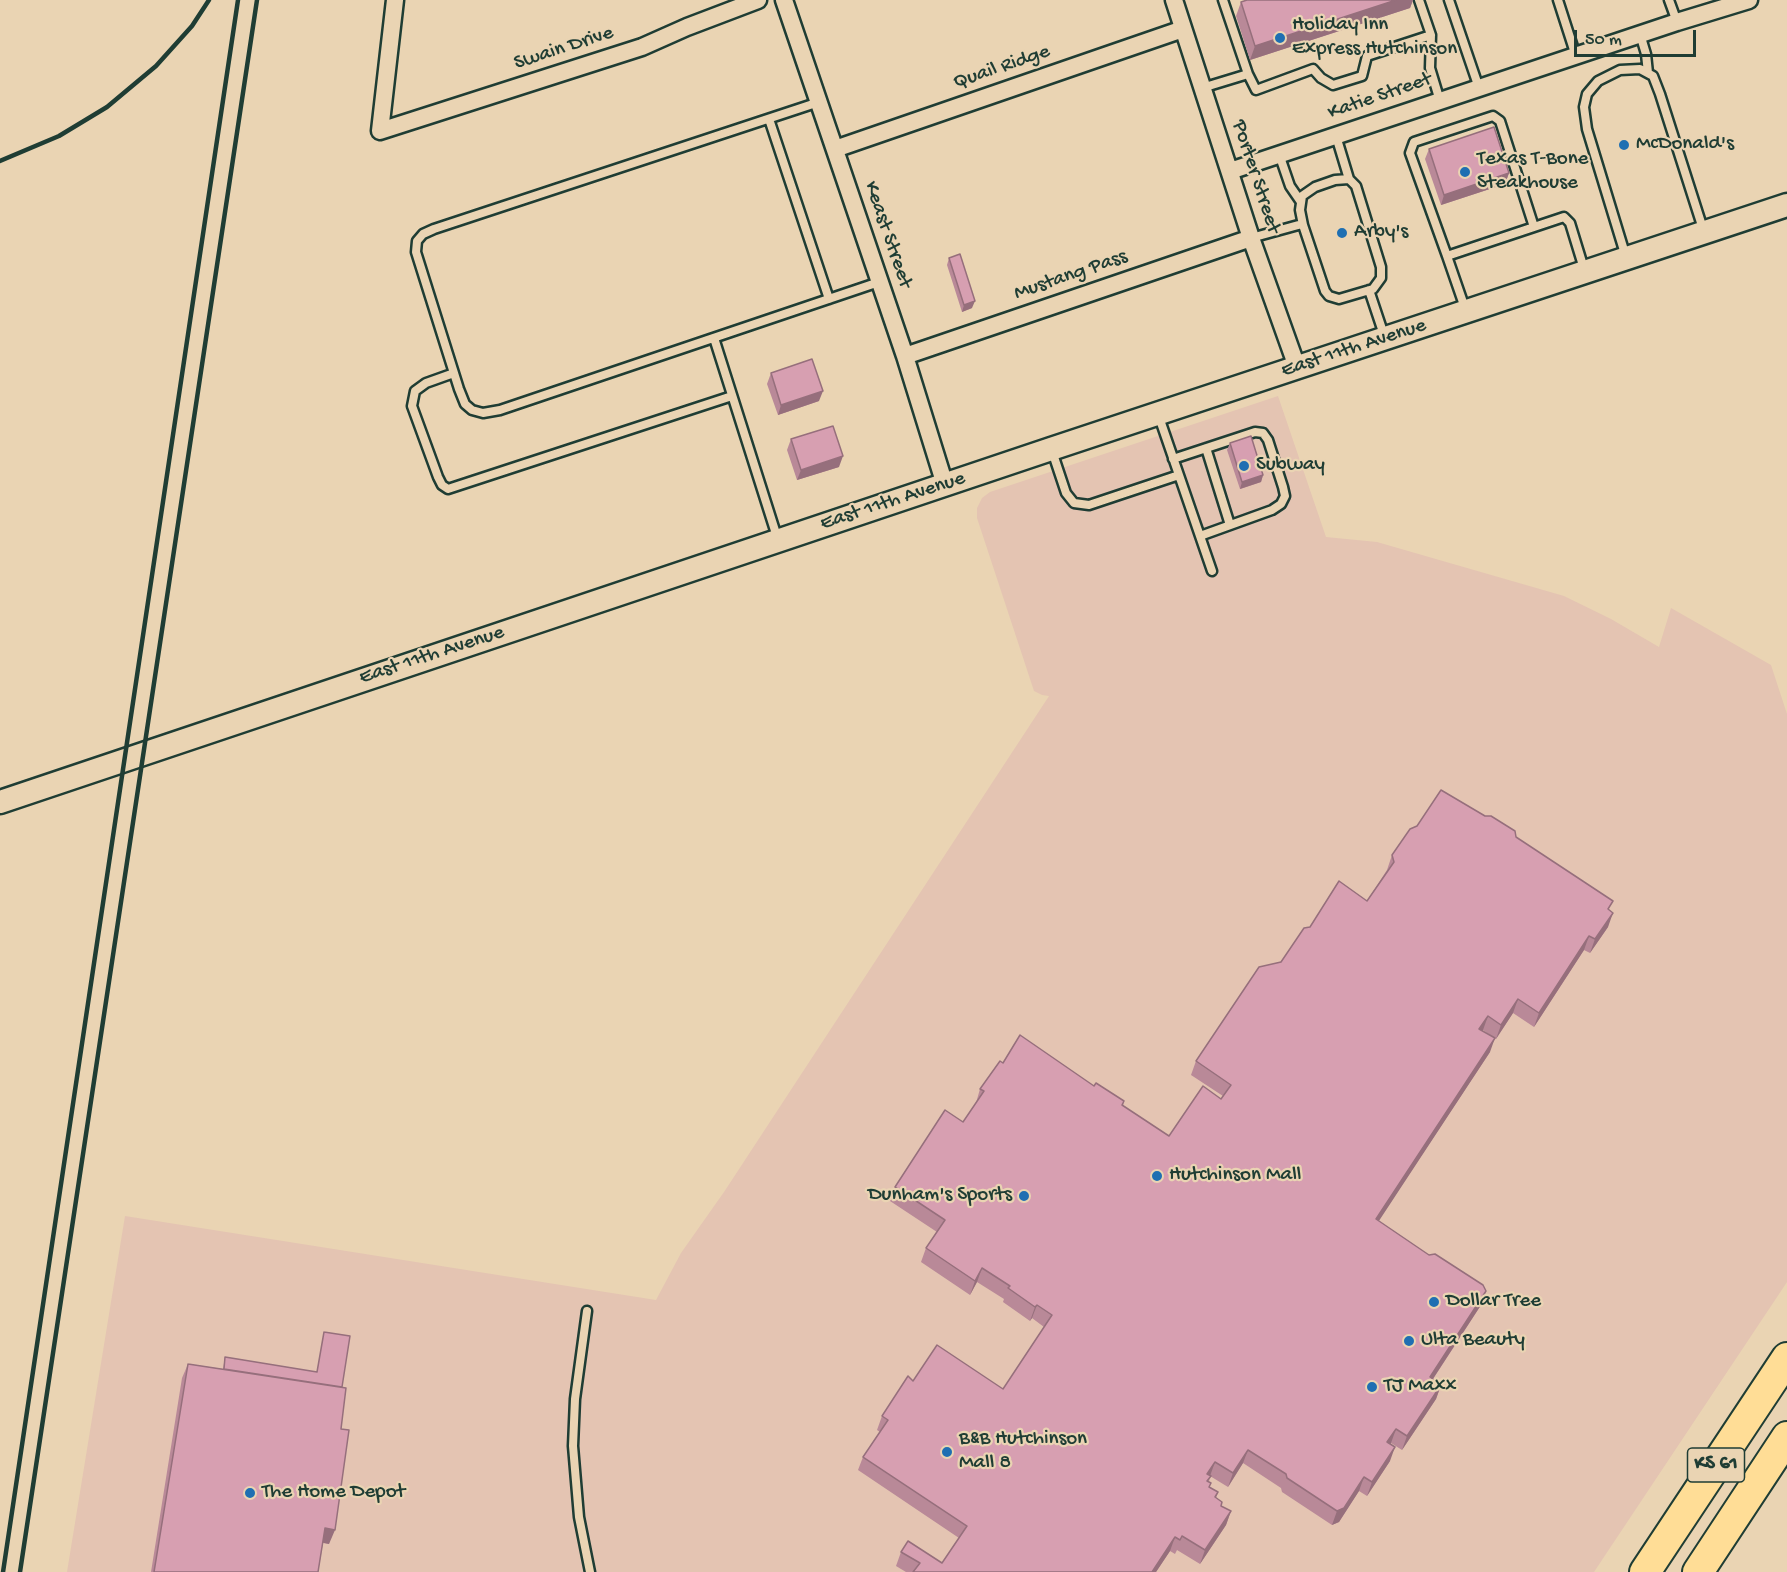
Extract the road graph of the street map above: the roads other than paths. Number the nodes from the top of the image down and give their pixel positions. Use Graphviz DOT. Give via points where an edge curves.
graph roads {
  1 [pos="395,0"];
  2 [pos="758,0"];
  3 [pos="783,0"];
  4 [pos="1174,0"];
  5 [pos="1223,0"];
  6 [pos="1419,0"];
  7 [pos="1449,0"];
  8 [pos="1558,0"];
  9 [pos="1669,0"];
  10 [pos="1749,0"];
  11 [pos="1677,22"];
  12 [pos="1183,29"];
  13 [pos="1640,34"];
  14 [pos="1431,35"];
  15 [pos="1576,56"];
  16 [pos="1648,73"];
  17 [pos="1248,74"];
  18 [pos="1202,88"];
  19 [pos="1479,88"];
  20 [pos="1440,101"];
  21 [pos="819,102"];
  22 [pos="769,119"];
  23 [pos="1336,136"];
  24 [pos="835,149"];
  25 [pos="1280,154"];
  26 [pos="1230,171"];
  27 [pos="1349,179"];
  28 [pos="1301,202"];
  29 [pos="1787,205"];
  30 [pos="1302,224"];
  31 [pos="1534,227"];
  32 [pos="1705,232"];
  33 [pos="1251,238"];
  34 [pos="1447,256"];
  35 [pos="1627,259"];
  36 [pos="1586,272"];
  37 [pos="879,282"];
  38 [pos="1369,290"];
  39 [pos="829,299"];
  40 [pos="1466,312"];
  41 [pos="714,338"];
  42 [pos="1385,338"];
  43 [pos="905,356"];
  44 [pos="1297,368"];
  45 [pos="454,373"];
  46 [pos="732,396"];
  47 [pos="1158,414"];
  48 [pos="1206,448"];
  49 [pos="1051,449"];
  50 [pos="1173,459"];
  51 [pos="1179,475"];
  52 [pos="945,485"];
  53 [pos="1230,525"];
  54 [pos="1200,536"];
  55 [pos="778,541"];
  56 [pos="1212,571"];
  57 [pos="0,802"];
  58 [pos="586,1311"];
  59 [pos="1787,1358"];
  60 [pos="1787,1437"];
  61 [pos="590,1572"];
  62 [pos="1645,1572"];
  63 [pos="1698,1572"];
  1 -- 2 [label="street, Swain Drive" via="380,131 642,47"];
  3 -- 21 [label="street, Keast Street"];
  4 -- 12 [label="street, Porter Street"];
  5 -- 17 [label="lane"];
  6 -- 14 [label="lane"];
  7 -- 19 [label="lane"];
  8 -- 15 [label="lane"];
  9 -- 11 [label="lane"];
  10 -- 11 [label="street, Katie Street"];
  11 -- 13 [label="street, Katie Street"];
  12 -- 18 [label="street, Porter Street"];
  12 -- 24 [label="street, Quail Ridge"];
  13 -- 15 [label="street, Katie Street"];
  13 -- 16 [label="lane"];
  14 -- 17 [label="lane" via="1367,56 1362,76 1333,85 1314,69 1256,90"];
  14 -- 20 [label="lane" via="1430,68"];
  15 -- 19 [label="street, Katie Street"];
  16 -- 32 [label="lane" via="1660,94"];
  16 -- 35 [label="lane" via="1640,69 1620,70 1598,81 1587,94 1584,107 1587,129"];
  17 -- 18 [label="lane"];
  18 -- 26 [label="street, Porter Street"];
  19 -- 20 [label="street, Katie Street"];
  20 -- 23 [label="street, Katie Street"];
  21 -- 22 [label="lane"];
  21 -- 24 [label="street, Keast Street"];
  22 -- 39 [label="lane"];
  22 -- 45 [label="lane" via="423,234 417,241 416,252"];
  23 -- 25 [label="street, Katie Street"];
  23 -- 27 [label="lane"];
  24 -- 37 [label="street, Keast Street"];
  25 -- 26 [label="street, Katie Street"];
  25 -- 28 [label="lane" via="1290,186"];
  26 -- 33 [label="street, Porter Street"];
  27 -- 28 [label="lane" via="1315,187 1302,196"];
  27 -- 38 [label="lane" via="1356,186 1381,267 1382,278"];
  28 -- 30 [label="lane"];
  29 -- 32 [label="street, East 11th Avenue"];
  30 -- 33 [label="lane"];
  30 -- 38 [label="lane" via="1329,296 1339,299"];
  31 -- 34 [label="lane"];
  31 -- 34 [label="lane" via="1500,121 1493,116 1414,142 1410,153"];
  31 -- 36 [label="lane" via="1564,217 1570,223"];
  32 -- 35 [label="street, East 11th Avenue"];
  33 -- 43 [label="street, Mustang Pass"];
  33 -- 44 [label="street, Porter Street"];
  34 -- 40 [label="lane"];
  35 -- 36 [label="street, East 11th Avenue"];
  36 -- 40 [label="street, East 11th Avenue"];
  37 -- 39 [label="lane"];
  37 -- 43 [label="street, Keast Street"];
  38 -- 42 [label="lane"];
  39 -- 41 [label="lane"];
  40 -- 42 [label="street, East 11th Avenue"];
  41 -- 45 [label="lane" via="483,413 465,404"];
  41 -- 46 [label="lane"];
  42 -- 44 [label="street, East 11th Avenue"];
  43 -- 52 [label="street, Keast Street"];
  44 -- 47 [label="street, East 11th Avenue"];
  45 -- 46 [label="lane" via="415,391 412,406 438,477 448,489"];
  46 -- 55 [label="lane"];
  47 -- 49 [label="street, East 11th Avenue"];
  47 -- 50 [label="lane"];
  48 -- 50 [label="lane"];
  48 -- 53 [label="lane"];
  48 -- 53 [label="lane" via="1255,432 1263,433 1268,440 1285,496 1272,510"];
  49 -- 51 [label="lane" via="1066,493 1074,504 1089,505"];
  49 -- 52 [label="street, East 11th Avenue"];
  50 -- 51 [label="lane"];
  51 -- 54 [label="lane"];
  52 -- 55 [label="street, East 11th Avenue"];
  53 -- 54 [label="lane"];
  54 -- 56 [label="lane"];
  55 -- 57 [label="street, East 11th Avenue"];
  58 -- 61 [label="lane" via="573,1446 582,1540"];
  59 -- 62 [label="highway, KS 61"];
  60 -- 63 [label="highway, KS 61"];
}
